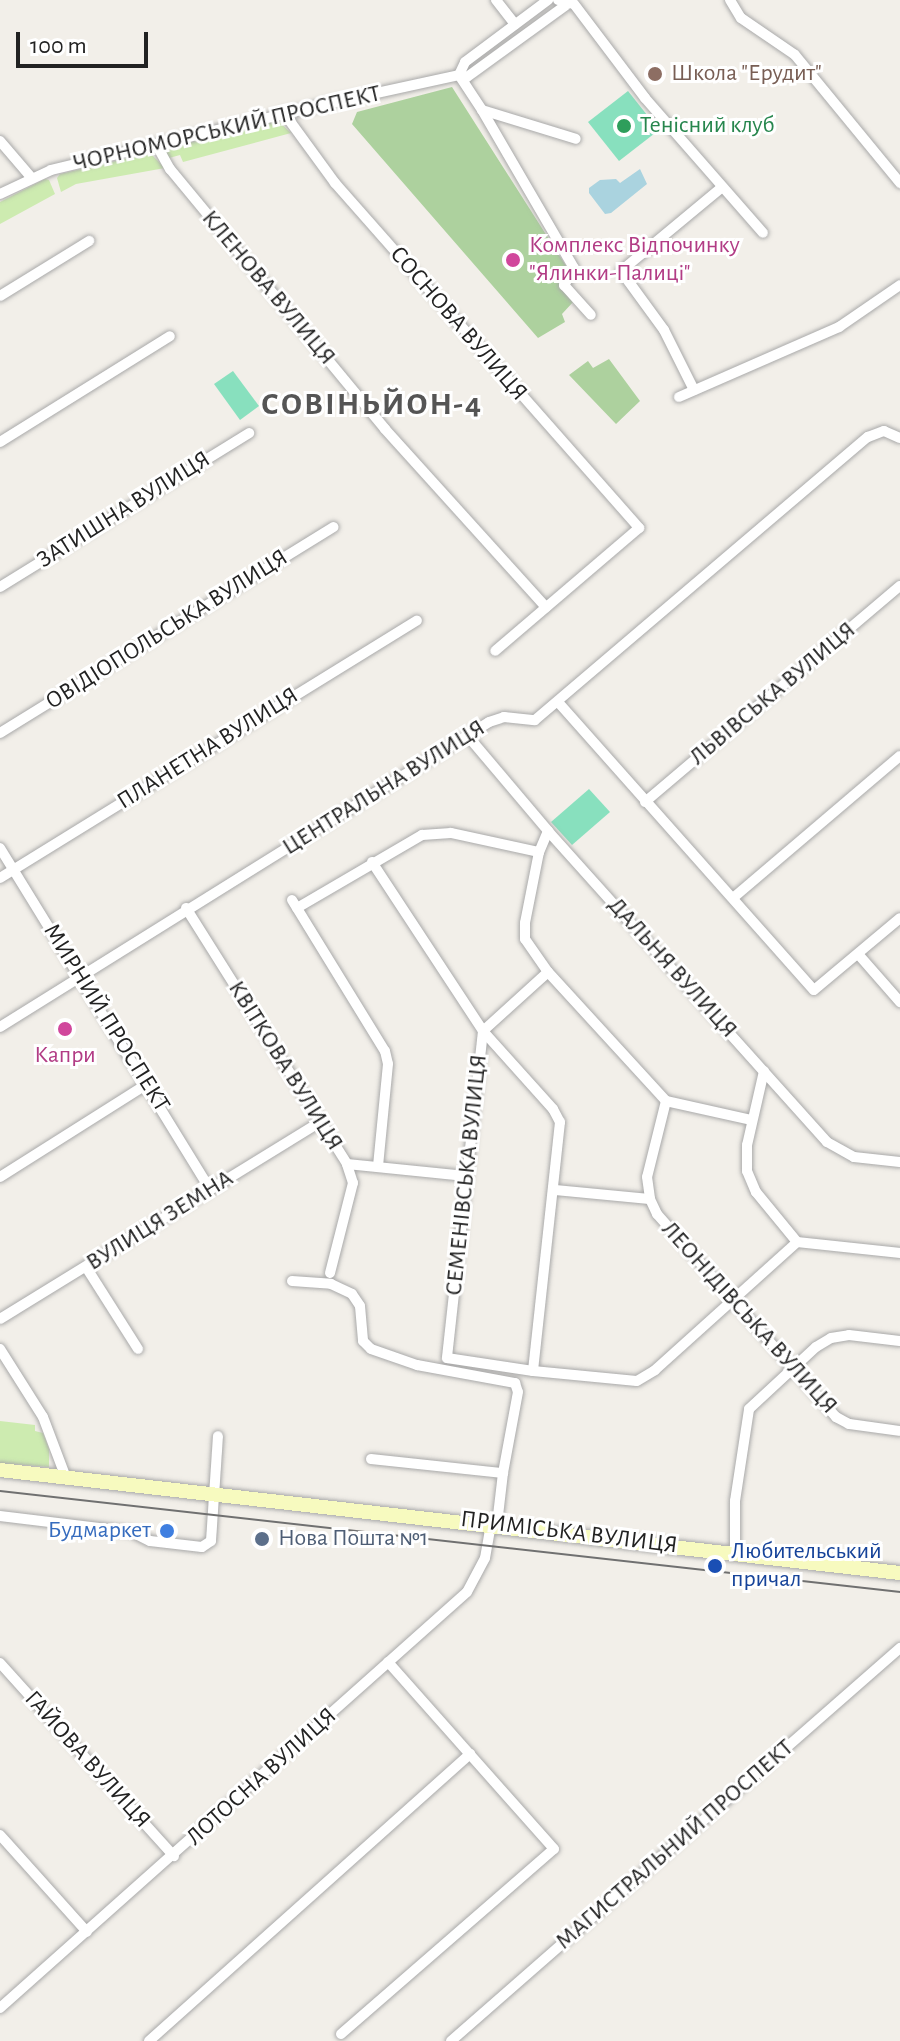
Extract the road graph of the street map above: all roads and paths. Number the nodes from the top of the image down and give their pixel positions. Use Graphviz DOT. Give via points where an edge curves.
graph roads {
  1 [pos="496,0"];
  2 [pos="548,0"];
  3 [pos="730,0"];
  4 [pos="569,2"];
  5 [pos="515,24"];
  6 [pos="459,75"];
  7 [pos="482,110"];
  8 [pos="284,113"];
  9 [pos="576,139"];
  10 [pos="0,141"];
  11 [pos="156,144"];
  12 [pos="31,177"];
  13 [pos="900,183"];
  14 [pos="722,187"];
  15 [pos="0,194"];
  16 [pos="763,233"];
  17 [pos="89,241"];
  18 [pos="900,285"];
  19 [pos="0,296"];
  20 [pos="591,315"];
  21 [pos="170,336"];
  22 [pos="694,390"];
  23 [pos="679,397"];
  24 [pos="249,433"];
  25 [pos="900,438"];
  26 [pos="0,442"];
  27 [pos="333,527"];
  28 [pos="900,586"];
  29 [pos="0,587"];
  30 [pos="546,607"];
  31 [pos="417,620"];
  32 [pos="495,651"];
  33 [pos="558,702"];
  34 [pos="0,733"];
  35 [pos="467,735"];
  36 [pos="900,756"];
  37 [pos="645,802"];
  38 [pos="548,831"];
  39 [pos="0,848"];
  40 [pos="539,852"];
  41 [pos="372,862"];
  42 [pos="14,870"];
  43 [pos="0,878"];
  44 [pos="733,898"];
  45 [pos="186,908"];
  46 [pos="900,918"];
  47 [pos="858,954"];
  48 [pos="548,972"];
  49 [pos="81,976"];
  50 [pos="900,1002"];
  51 [pos="0,1027"];
  52 [pos="483,1031"];
  53 [pos="764,1071"];
  54 [pos="147,1084"];
  55 [pos="666,1101"];
  56 [pos="752,1120"];
  57 [pos="320,1122"];
  58 [pos="900,1162"];
  59 [pos="347,1164"];
  60 [pos="378,1166"];
  61 [pos="465,1176"];
  62 [pos="0,1177"];
  63 [pos="210,1189"];
  64 [pos="555,1190"];
  65 [pos="650,1199"];
  66 [pos="797,1242"];
  67 [pos="900,1253"];
  68 [pos="86,1267"];
  69 [pos="330,1273"];
  70 [pos="292,1281"];
  71 [pos="733,1301"];
  72 [pos="0,1319"];
  73 [pos="900,1341"];
  74 [pos="0,1349"];
  75 [pos="138,1349"];
  76 [pos="792,1368"];
  77 [pos="533,1371"];
  78 [pos="900,1431"];
  79 [pos="218,1436"];
  80 [pos="371,1459"];
  81 [pos="0,1470"];
  82 [pos="503,1473"];
  83 [pos="66,1478"];
  84 [pos="215,1496"];
  85 [pos="0,1516"];
  86 [pos="494,1524"];
  87 [pos="735,1553"];
  88 [pos="900,1573"];
  89 [pos="900,1648"];
  90 [pos="388,1662"];
  91 [pos="0,1663"];
  92 [pos="470,1754"];
  93 [pos="0,1835"];
  94 [pos="174,1856"];
  95 [pos="87,1932"];
  96 [pos="0,2008"];
  97 [pos="341,2034"];
  98 [pos="149,2041"];
  99 [pos="451,2041"];
  1 -- 5 [label="street"];
  2 -- 5 [label="street"];
  3 -- 13 [label="street" via="741,18 795,55"];
  4 -- 6 [label="street, ЧОРНОМОРСЬКИЙ ПРОСПЕКТ" via="467,77"];
  4 -- 14 [label="street"];
  5 -- 6 [label="street" via="461,66"];
  6 -- 7 [label="street"];
  6 -- 8 [label="street, ЧОРНОМОРСЬКИЙ ПРОСПЕКТ"];
  7 -- 9 [label="street"];
  7 -- 20 [label="street" via="574,268 564,285"];
  8 -- 11 [label="street, ЧОРНОМОРСЬКИЙ ПРОСПЕКТ"];
  8 -- 30 [label="street, СОСНОВА ВУЛИЦЯ" via="335,183 639,528"];
  10 -- 12 [label="street"];
  11 -- 12 [label="street, ЧОРНОМОРСЬКИЙ ПРОСПЕКТ"];
  11 -- 30 [label="street, КЛЕНОВА ВУЛИЦЯ" via="170,169 385,429"];
  12 -- 15 [label="street, ЧОРНОМОРСЬКИЙ ПРОСПЕКТ"];
  14 -- 16 [label="street"];
  14 -- 22 [label="street" via="621,271 664,330"];
  17 -- 19 [label="street"];
  18 -- 22 [label="street" via="839,327"];
  21 -- 26 [label="street"];
  22 -- 23 [label="street"];
  24 -- 29 [label="street, ЗАТИШНА ВУЛИЦЯ"];
  25 -- 33 [label="street, ЦЕНТРАЛЬНА ВУЛИЦЯ" via="884,431 868,437"];
  27 -- 34 [label="street, ОВІДІОПОЛЬСЬКА ВУЛИЦЯ"];
  28 -- 37 [label="street, ЛЬВІВСЬКА ВУЛИЦЯ"];
  30 -- 32 [label="street"];
  31 -- 42 [label="street, ПЛАНЕТНА ВУЛИЦЯ"];
  33 -- 35 [label="street, ЦЕНТРАЛЬНА ВУЛИЦЯ" via="535,720 498,718"];
  33 -- 37 [label="street"];
  35 -- 38 [label="street, ДАЛЬНЯ ВУЛИЦЯ"];
  35 -- 45 [label="street, ЦЕНТРАЛЬНА ВУЛИЦЯ"];
  36 -- 44 [label="street"];
  37 -- 44 [label="street"];
  38 -- 40 [label="street"];
  38 -- 53 [label="street, ДАЛЬНЯ ВУЛИЦЯ"];
  39 -- 42 [label="street, МИРНИЙ ПРОСПЕКТ"];
  40 -- 41 [label="street" via="436,833 410,840"];
  40 -- 48 [label="street" via="524,931"];
  41 -- 52 [label="street"];
  41 -- 60 [label="street" via="295,904 385,1051"];
  42 -- 43 [label="street, ПЛАНЕТНА ВУЛИЦЯ"];
  42 -- 49 [label="street, МИРНИЙ ПРОСПЕКТ"];
  44 -- 47 [label="street" via="814,990"];
  45 -- 49 [label="street, ЦЕНТРАЛЬНА ВУЛИЦЯ"];
  45 -- 57 [label="street, КВІТКОВА ВУЛИЦЯ"];
  46 -- 47 [label="street"];
  47 -- 50 [label="street"];
  48 -- 52 [label="street, СЕМЕНІВСЬКА ВУЛИЦЯ"];
  48 -- 55 [label="street"];
  49 -- 51 [label="street, ЦЕНТРАЛЬНА ВУЛИЦЯ"];
  49 -- 54 [label="street, МИРНИЙ ПРОСПЕКТ"];
  52 -- 61 [label="street, СЕМЕНІВСЬКА ВУЛИЦЯ"];
  52 -- 64 [label="street" via="557,1115 561,1129"];
  53 -- 56 [label="street"];
  53 -- 58 [label="street, ДАЛЬНЯ ВУЛИЦЯ" via="836,1150"];
  54 -- 62 [label="street"];
  54 -- 63 [label="street, МИРНИЙ ПРОСПЕКТ"];
  55 -- 56 [label="street"];
  55 -- 65 [label="street, ЛЕОНІДІВСЬКА ВУЛИЦЯ" via="647,1177"];
  56 -- 66 [label="street" via="746,1157 749,1181"];
  57 -- 59 [label="street, КВІТКОВА ВУЛИЦЯ"];
  57 -- 63 [label="street, ВУЛИЦЯ ЗЕМНА"];
  59 -- 60 [label="street, КВІТКОВА ВУЛИЦЯ"];
  59 -- 69 [label="street" via="353,1183"];
  60 -- 61 [label="street, КВІТКОВА ВУЛИЦЯ"];
  61 -- 77 [label="street, СЕМЕНІВСЬКА ВУЛИЦЯ" via="447,1358"];
  63 -- 68 [label="street, ВУЛИЦЯ ЗЕМНА"];
  64 -- 65 [label="street"];
  64 -- 77 [label="street"];
  65 -- 71 [label="street, ЛЕОНІДІВСЬКА ВУЛИЦЯ" via="665,1226"];
  66 -- 67 [label="street"];
  66 -- 71 [label="street"];
  68 -- 72 [label="street, ВУЛИЦЯ ЗЕМНА"];
  68 -- 75 [label="street"];
  70 -- 82 [label="street, ЛОТОСНА ВУЛИЦЯ" via="331,1284 352,1294 360,1306 363,1341 371,1349 417,1365 515,1383 518,1392"];
  71 -- 76 [label="street, ЛЕОНІДІВСЬКА ВУЛИЦЯ"];
  71 -- 77 [label="street" via="642,1380"];
  73 -- 76 [label="street" via="831,1338"];
  74 -- 83 [label="street" via="43,1417"];
  76 -- 78 [label="street, ЛЕОНІДІВСЬКА ВУЛИЦЯ" via="842,1422"];
  76 -- 87 [label="street" via="746,1416 735,1501"];
  79 -- 84 [label="street"];
  80 -- 82 [label="street"];
  81 -- 83 [label="street, ПРИМІСЬКА ВУЛИЦЯ"];
  82 -- 86 [label="street, ЛОТОСНА ВУЛИЦЯ"];
  83 -- 84 [label="street, ПРИМІСЬКА ВУЛИЦЯ"];
  84 -- 85 [label="street" via="211,1541 202,1547 150,1541 132,1532"];
  84 -- 86 [label="street, ПРИМІСЬКА ВУЛИЦЯ"];
  86 -- 87 [label="street, ПРИМІСЬКА ВУЛИЦЯ"];
  86 -- 90 [label="street, ЛОТОСНА ВУЛИЦЯ" via="485,1558 467,1592"];
  87 -- 88 [label="street, ПРИМІСЬКА ВУЛИЦЯ"];
  89 -- 99 [label="street, МАГИСТРАЛЬНИЙ ПРОСПЕКТ"];
  90 -- 92 [label="street"];
  90 -- 94 [label="street, ЛОТОСНА ВУЛИЦЯ"];
  91 -- 94 [label="street, ГАЙОВА ВУЛИЦЯ"];
  92 -- 97 [label="street" via="554,1849"];
  92 -- 98 [label="street"];
  93 -- 95 [label="street"];
  94 -- 95 [label="street, ЛОТОСНА ВУЛИЦЯ"];
  95 -- 96 [label="street, ЛОТОСНА ВУЛИЦЯ"];
}
